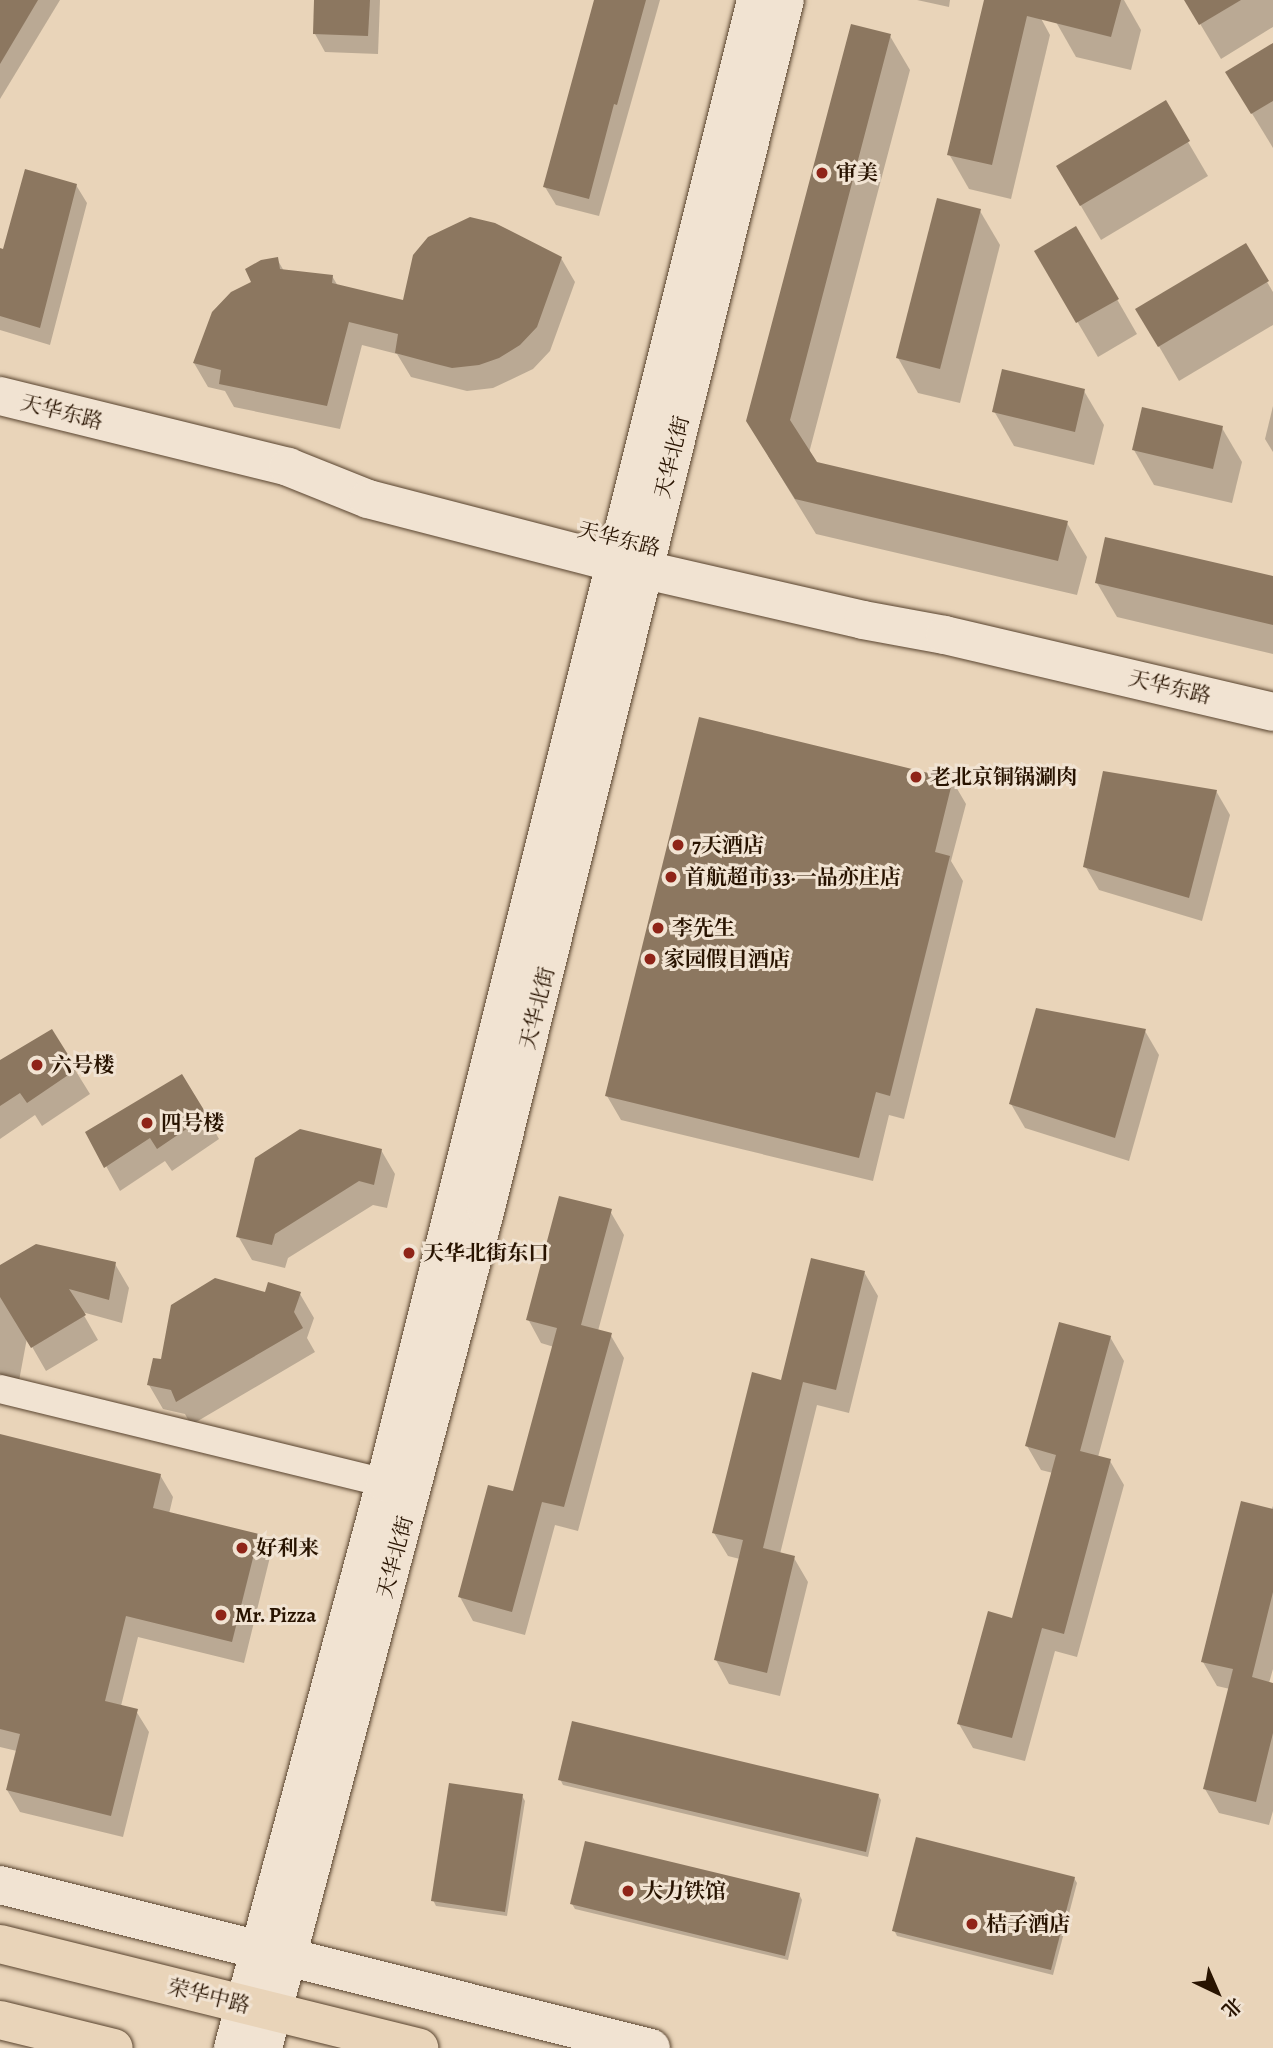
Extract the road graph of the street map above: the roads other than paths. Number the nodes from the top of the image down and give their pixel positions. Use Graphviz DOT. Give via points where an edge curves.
graph roads {
  1 [pos="756,0"];
  2 [pos="785,0"];
  3 [pos="0,397"];
  4 [pos="632,555"];
  5 [pos="1273,712"];
  6 [pos="0,1389"];
  7 [pos="385,1483"];
  8 [pos="0,1885"];
  9 [pos="0,1944"];
  10 [pos="274,1954"];
  11 [pos="259,2009"];
  12 [pos="0,2020"];
  13 [pos="607,2042"];
  14 [pos="114,2048"];
  15 [pos="233,2048"];
  16 [pos="263,2048"];
  17 [pos="419,2048"];
  18 [pos="651,2048"];
  1 -- 4 [label="street, 天华北街"];
  2 -- 4 [label="street, 天华北街"];
  3 -- 4 [label="street, 天华东路" via="288,467 368,499"];
  4 -- 5 [label="street, 天华东路" via="868,599 944,635"];
  4 -- 7 [label="street, 天华北街"];
  4 -- 10 [label="street, 天华北街" via="490,1195"];
  6 -- 7 [label="street"];
  7 -- 10 [label="street, 天华北街"];
  8 -- 10 [label="street"];
  9 -- 11 [label="main road, 荣华中路"];
  10 -- 11 [label="street, 天华北街"];
  10 -- 13 [label="street"];
  11 -- 15 [label="street"];
  11 -- 16 [label="street"];
  11 -- 17 [label="main road, 荣华中路"];
  12 -- 14 [label="main road"];
  13 -- 18 [label="street"];
}
